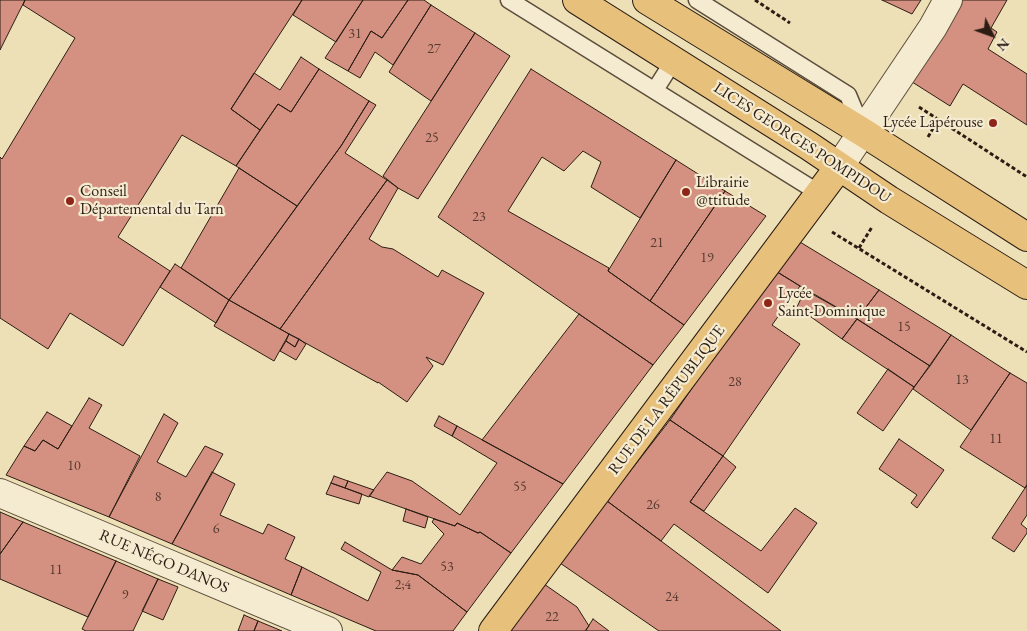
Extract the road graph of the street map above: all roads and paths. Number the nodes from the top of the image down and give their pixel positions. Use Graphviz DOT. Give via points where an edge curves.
graph roads {
  1 [pos="509,0"];
  2 [pos="577,0"];
  3 [pos="647,0"];
  4 [pos="697,0"];
  5 [pos="948,0"];
  6 [pos="674,60"];
  7 [pos="655,90"];
  8 [pos="864,133"];
  9 [pos="839,167"];
  10 [pos="812,204"];
  11 [pos="1027,237"];
  12 [pos="1027,286"];
  13 [pos="1027,352"];
  14 [pos="0,493"];
  15 [pos="328,631"];
  16 [pos="493,631"];
  1 -- 7 [label="lane"];
  2 -- 6 [label="main road, LICES GEORGES POMPIDOU"];
  3 -- 8 [label="main road"];
  4 -- 8 [label="lane" via="848,95"];
  5 -- 8 [label="street"];
  6 -- 7 [label="lane"];
  6 -- 9 [label="main road, LICES GEORGES POMPIDOU"];
  7 -- 10 [label="lane"];
  8 -- 9 [label="street"];
  8 -- 11 [label="main road"];
  9 -- 10 [label="main road, RUE DE LA RÉPUBLIQUE"];
  9 -- 12 [label="main road, LICES GEORGES POMPIDOU"];
  10 -- 13 [label="path"];
  10 -- 16 [label="main road, RUE DE LA RÉPUBLIQUE"];
  14 -- 15 [label="street, RUE NÉGO DANOS"];
}
